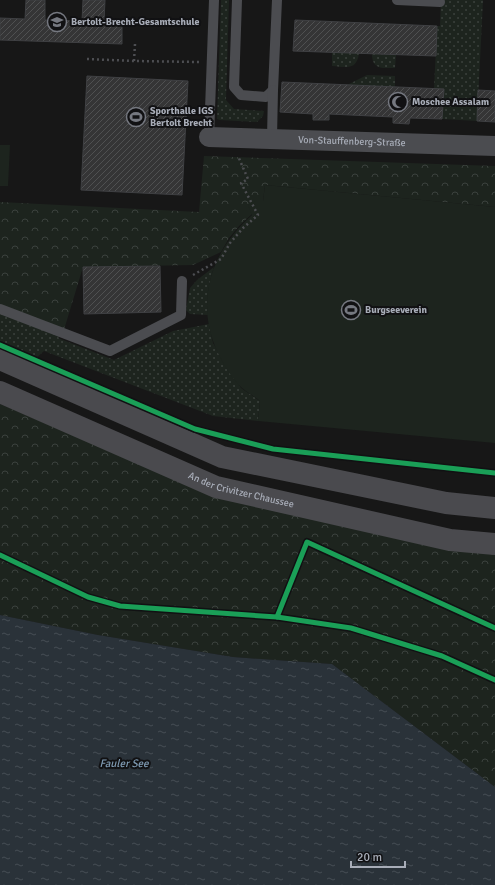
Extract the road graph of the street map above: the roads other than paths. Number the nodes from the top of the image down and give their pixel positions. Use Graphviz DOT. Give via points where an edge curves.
graph roads {
  1 [pos="214,0"];
  2 [pos="237,0"];
  3 [pos="277,0"];
  4 [pos="397,0"];
  5 [pos="440,2"];
  6 [pos="273,90"];
  7 [pos="209,137"];
  8 [pos="272,138"];
  9 [pos="495,146"];
  10 [pos="182,281"];
  11 [pos="0,309"];
  12 [pos="0,359"];
  13 [pos="0,392"];
  14 [pos="495,508"];
  15 [pos="495,544"];
  1 -- 7 [label="lane"];
  2 -- 6 [label="lane" via="234,87 241,95 266,97"];
  3 -- 6 [label="lane"];
  4 -- 5 [label="lane"];
  6 -- 8 [label="lane"];
  7 -- 8 [label="street, Von-Stauffenberg-Straße"];
  8 -- 9 [label="street, Von-Stauffenberg-Straße"];
  10 -- 11 [label="lane" via="181,316 110,351"];
  12 -- 14 [label="street" via="222,457 446,503"];
  13 -- 15 [label="street, An der Crivitzer Chaussee" via="216,487 450,540"];
}
